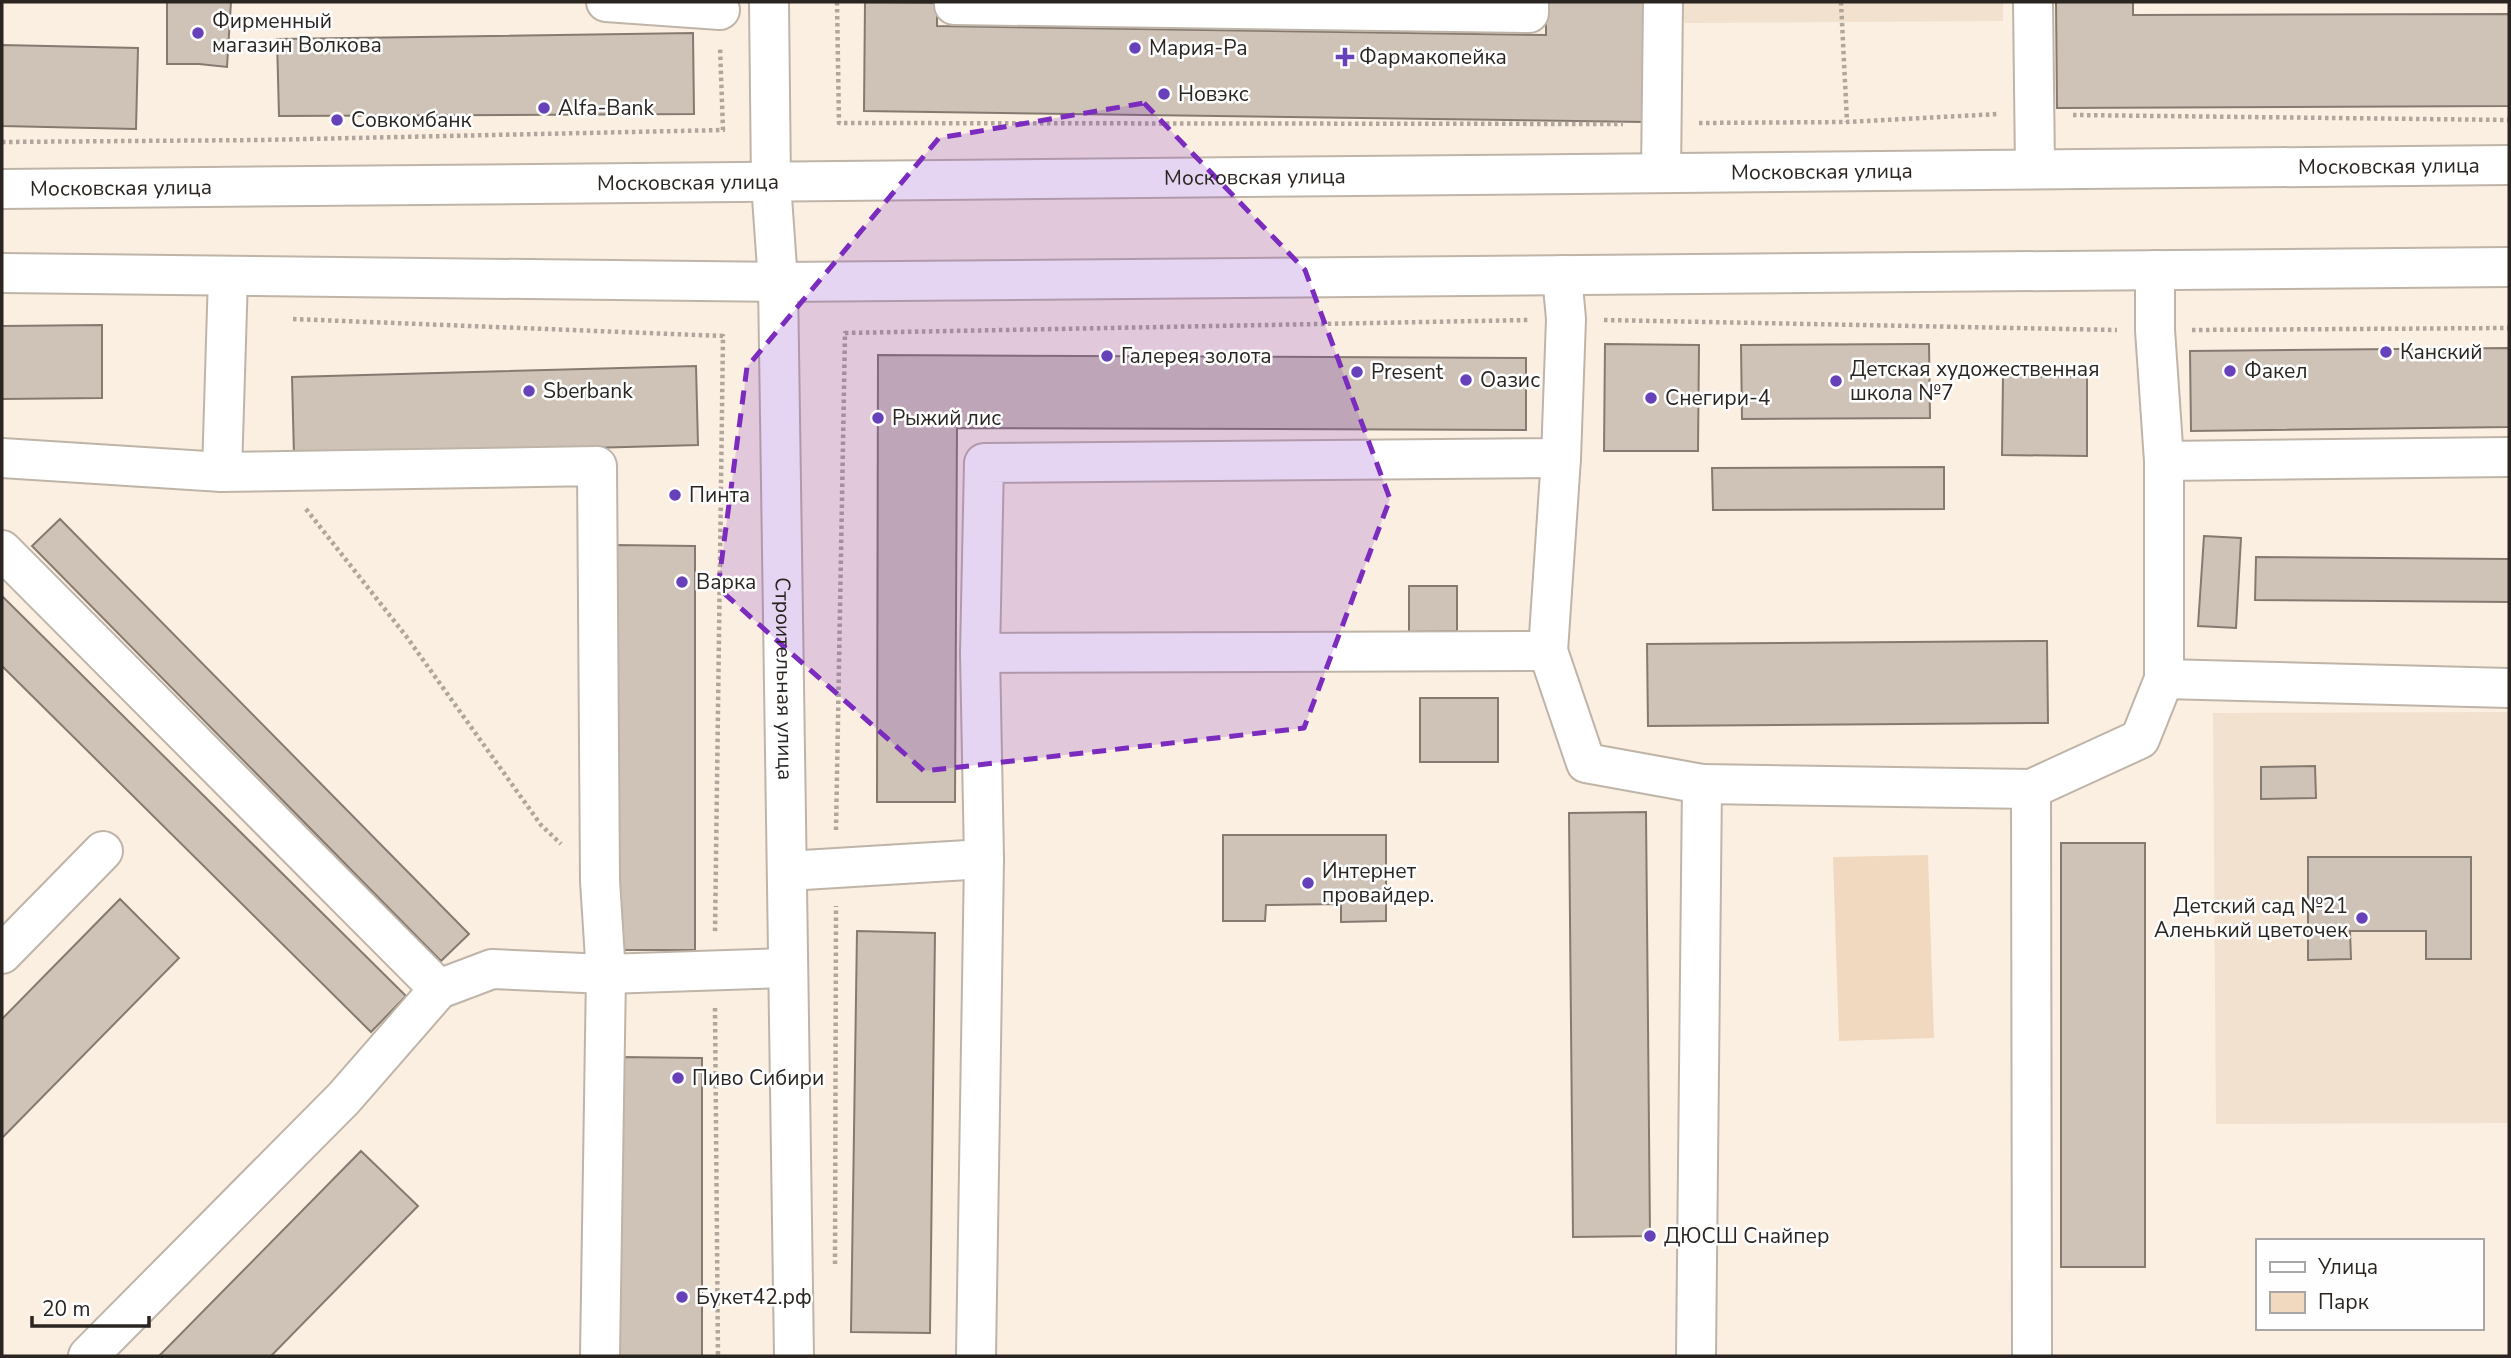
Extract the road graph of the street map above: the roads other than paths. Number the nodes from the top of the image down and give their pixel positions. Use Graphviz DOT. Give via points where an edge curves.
graph roads {
  1 [pos="606,2"];
  2 [pos="769,2"];
  3 [pos="954,2"];
  4 [pos="1529,2"];
  5 [pos="1663,2"];
  6 [pos="2033,2"];
  7 [pos="720,10"];
  8 [pos="2509,165"];
  9 [pos="2035,168"];
  10 [pos="1661,173"];
  11 [pos="771,183"];
  12 [pos="2,189"];
  13 [pos="2509,267"];
  14 [pos="2155,270"];
  15 [pos="2,274"];
  16 [pos="1562,275"];
  17 [pos="229,276"];
  18 [pos="778,282"];
  19 [pos="1561,457"];
  20 [pos="2509,457"];
  21 [pos="2,458"];
  22 [pos="2164,461"];
  23 [pos="222,472"];
  24 [pos="2,550"];
  25 [pos="1548,651"];
  26 [pos="980,653"];
  27 [pos="2164,679"];
  28 [pos="2509,688"];
  29 [pos="1702,784"];
  30 [pos="2031,789"];
  31 [pos="103,851"];
  32 [pos="984,859"];
  33 [pos="787,872"];
  34 [pos="2,954"];
  35 [pos="788,968"];
  36 [pos="606,974"];
  37 [pos="439,989"];
  38 [pos="88,1356"];
  39 [pos="600,1356"];
  40 [pos="794,1356"];
  41 [pos="976,1356"];
  42 [pos="1696,1356"];
  43 [pos="2032,1356"];
  1 -- 7 [label="main road"];
  2 -- 11 [label="main road, Строительная улица"];
  3 -- 4 [label="main road" via="1529,13"];
  5 -- 10 [label="main road"];
  6 -- 9 [label="main road"];
  8 -- 9 [label="main road, Московская улица"];
  9 -- 10 [label="main road, Московская улица"];
  10 -- 11 [label="main road, Московская улица"];
  11 -- 12 [label="main road, Московская улица"];
  11 -- 18 [label="main road, Строительная улица"];
  13 -- 14 [label="main road"];
  14 -- 16 [label="main road"];
  14 -- 22 [label="main road"];
  15 -- 17 [label="main road"];
  16 -- 18 [label="main road"];
  16 -- 19 [label="main road" via="1566,319"];
  17 -- 18 [label="main road"];
  17 -- 23 [label="main road"];
  18 -- 33 [label="main road, Строительная улица"];
  19 -- 25 [label="main road"];
  19 -- 26 [label="main road" via="984,463"];
  20 -- 22 [label="main road"];
  21 -- 23 [label="main road"];
  22 -- 27 [label="main road"];
  23 -- 36 [label="main road" via="597,466 600,881"];
  24 -- 37 [label="main road"];
  25 -- 26 [label="main road"];
  25 -- 29 [label="main road" via="1586,763"];
  26 -- 32 [label="main road"];
  27 -- 28 [label="main road"];
  27 -- 30 [label="main road" via="2140,739"];
  29 -- 30 [label="main road"];
  29 -- 42 [label="main road"];
  30 -- 43 [label="main road"];
  31 -- 34 [label="main road"];
  32 -- 33 [label="main road"];
  32 -- 41 [label="main road"];
  33 -- 35 [label="main road, Строительная улица"];
  35 -- 36 [label="main road"];
  35 -- 40 [label="main road, Строительная улица"];
  36 -- 37 [label="main road" via="492,969"];
  36 -- 39 [label="main road"];
  37 -- 38 [label="main road" via="345,1098"];
}
